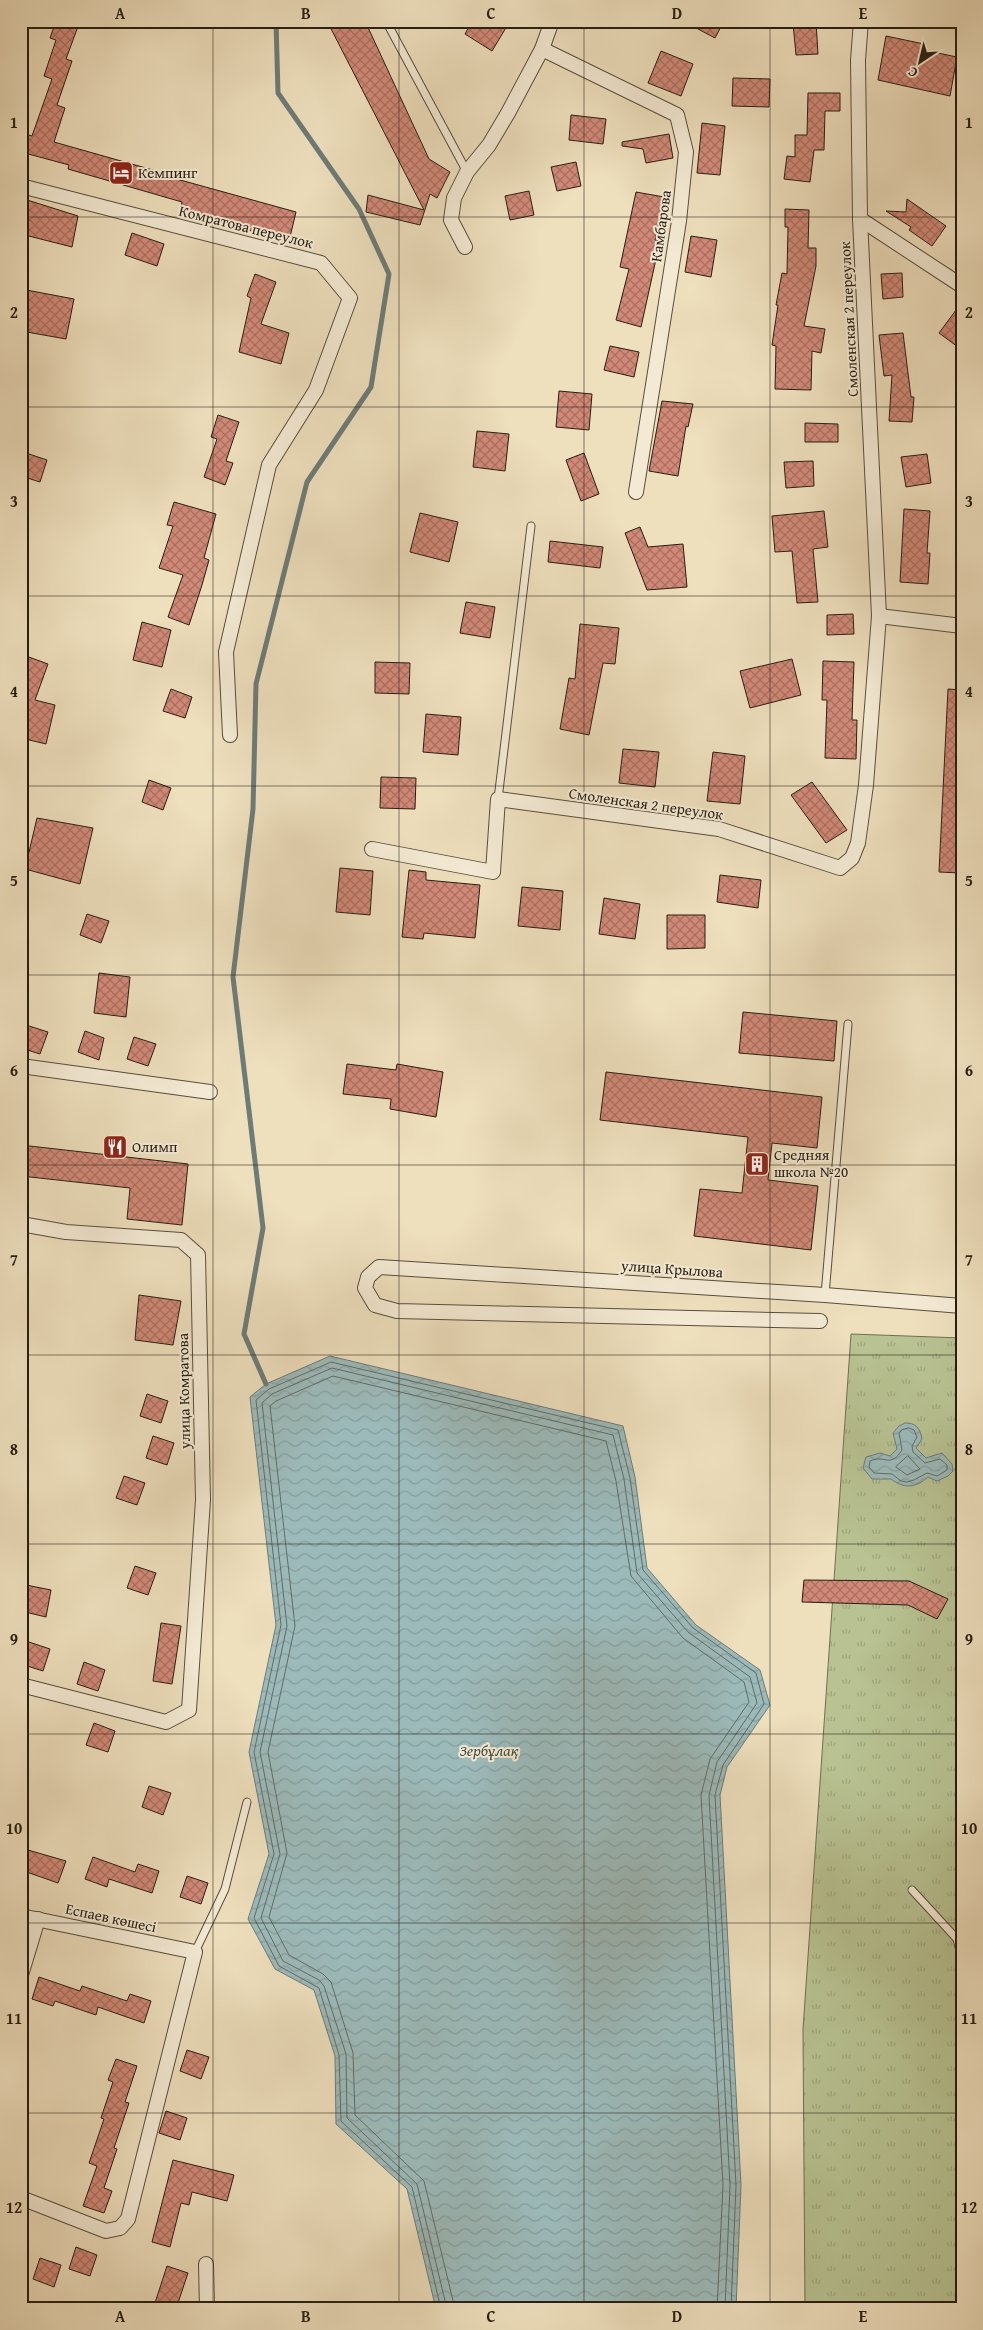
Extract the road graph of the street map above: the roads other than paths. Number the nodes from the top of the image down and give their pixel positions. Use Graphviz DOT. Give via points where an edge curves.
graph roads {
  1 [pos="386,21"];
  2 [pos="552,21"];
  3 [pos="862,21"];
  4 [pos="542,49"];
  5 [pos="467,172"];
  6 [pos="21,186"];
  7 [pos="860,219"];
  8 [pos="465,247"];
  9 [pos="962,286"];
  10 [pos="636,492"];
  11 [pos="531,526"];
  12 [pos="879,616"];
  13 [pos="962,626"];
  14 [pos="230,734"];
  15 [pos="498,799"];
  16 [pos="372,849"];
  17 [pos="848,1024"];
  18 [pos="21,1066"];
  19 [pos="210,1092"];
  20 [pos="21,1224"];
  21 [pos="825,1295"];
  22 [pos="962,1306"];
  23 [pos="820,1321"];
  24 [pos="21,1685"];
  25 [pos="247,1802"];
  26 [pos="912,1890"];
  27 [pos="21,1916"];
  28 [pos="38,1919"];
  29 [pos="195,1952"];
  30 [pos="962,1959"];
  31 [pos="21,1975"];
  32 [pos="21,2198"];
  33 [pos="206,2264"];
  34 [pos="207,2309"];
  1 -- 5 [label="lane"];
  2 -- 4 [label="street"];
  3 -- 7 [label="street, Смоленская 2 переулок" via="858,60"];
  4 -- 5 [label="street" via="489,145"];
  4 -- 10 [label="street, Камбарова" via="677,115 686,152 679,221"];
  5 -- 8 [label="street" via="454,198 451,220"];
  6 -- 14 [label="street, Комратова переулок" via="321,263 350,298 316,390 269,465 226,652"];
  7 -- 9 [label="street"];
  7 -- 12 [label="street, Смоленская 2 переулок"];
  11 -- 15 [label="lane"];
  12 -- 13 [label="street"];
  12 -- 15 [label="street, Смоленская 2 переулок" via="866,785 858,843 852,858 840,868 719,829"];
  15 -- 16 [label="street" via="493,872"];
  17 -- 21 [label="lane"];
  18 -- 19 [label="street"];
  20 -- 24 [label="street, улица Комратова" via="66,1232 181,1240 198,1255 203,1500 189,1710 166,1722"];
  21 -- 22 [label="street, улица Крылова"];
  21 -- 23 [label="street, улица Крылова" via="379,1267 368,1277 365,1288 375,1305 397,1311"];
  25 -- 29 [label="lane" via="225,1889"];
  26 -- 30 [label="lane" via="957,1939"];
  27 -- 28 [label="street, Еспаев көшесі"];
  28 -- 29 [label="street, Еспаев көшесі"];
  28 -- 31 [label="street"];
  29 -- 32 [label="street" via="128,2219 120,2228 106,2230"];
  33 -- 34 [label="street"];
}
